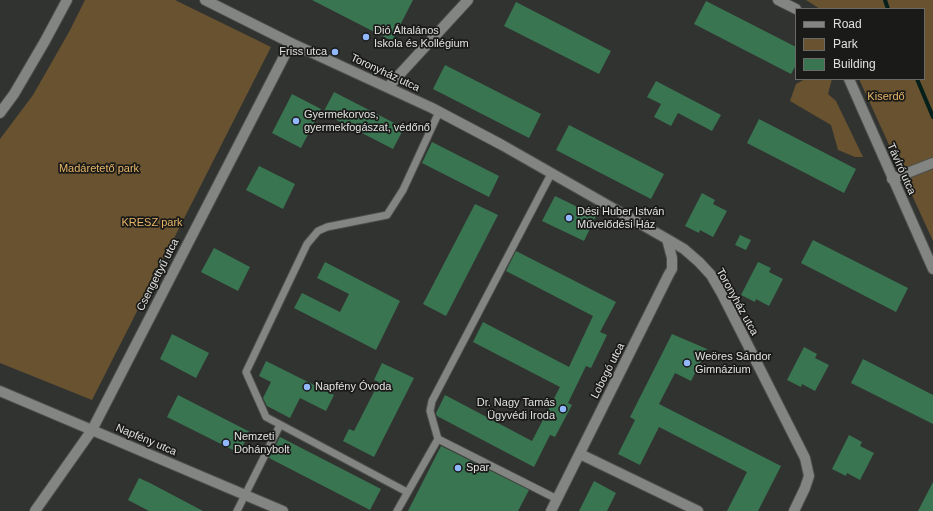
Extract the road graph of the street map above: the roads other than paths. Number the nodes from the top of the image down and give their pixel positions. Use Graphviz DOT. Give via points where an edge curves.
graph roads {
  1 [pos="67,0"];
  2 [pos="205,0"];
  3 [pos="468,0"];
  4 [pos="778,0"];
  5 [pos="795,8"];
  6 [pos="291,43"];
  7 [pos="849,80"];
  8 [pos="388,87"];
  9 [pos="439,112"];
  10 [pos="0,113"];
  11 [pos="932,163"];
  12 [pos="551,174"];
  13 [pos="892,179"];
  14 [pos="667,239"];
  15 [pos="933,269"];
  16 [pos="0,391"];
  17 [pos="280,425"];
  18 [pos="92,430"];
  19 [pos="438,439"];
  20 [pos="580,454"];
  21 [pos="407,492"];
  22 [pos="246,495"];
  23 [pos="557,499"];
  24 [pos="35,511"];
  25 [pos="237,511"];
  26 [pos="283,511"];
  27 [pos="397,511"];
  28 [pos="551,511"];
  29 [pos="698,511"];
  30 [pos="794,511"];
  1 -- 10 [label="street" via="46,41"];
  2 -- 6 [label="street, Toronyház utca"];
  3 -- 8 [label="street"];
  4 -- 5 [label="street"];
  6 -- 8 [label="street, Toronyház utca"];
  6 -- 18 [label="street, Csengettyű utca"];
  7 -- 13 [label="street, Távíró utca"];
  8 -- 9 [label="street, Toronyház utca"];
  9 -- 12 [label="street, Toronyház utca"];
  9 -- 17 [label="lane" via="403,190 387,215 328,227 318,231 307,244 246,372 266,417"];
  11 -- 13 [label="street"];
  12 -- 14 [label="street, Toronyház utca"];
  12 -- 19 [label="lane" via="432,401 430,411"];
  13 -- 15 [label="street, Távíró utca"];
  14 -- 20 [label="street, Lobogó utca" via="672,258 669,274"];
  14 -- 30 [label="street, Toronyház utca" via="684,249 711,275 804,458 809,476"];
  16 -- 18 [label="street, Napfény utca"];
  17 -- 21 [label="lane"];
  17 -- 22 [label="lane"];
  18 -- 22 [label="street, Napfény utca"];
  18 -- 24 [label="street, Csengettyű utca"];
  19 -- 21 [label="lane"];
  19 -- 23 [label="lane"];
  20 -- 23 [label="street, Lobogó utca"];
  20 -- 29 [label="street"];
  21 -- 27 [label="lane"];
  22 -- 25 [label="lane"];
  22 -- 26 [label="street, Napfény utca"];
  23 -- 28 [label="street, Lobogó utca"];
}
